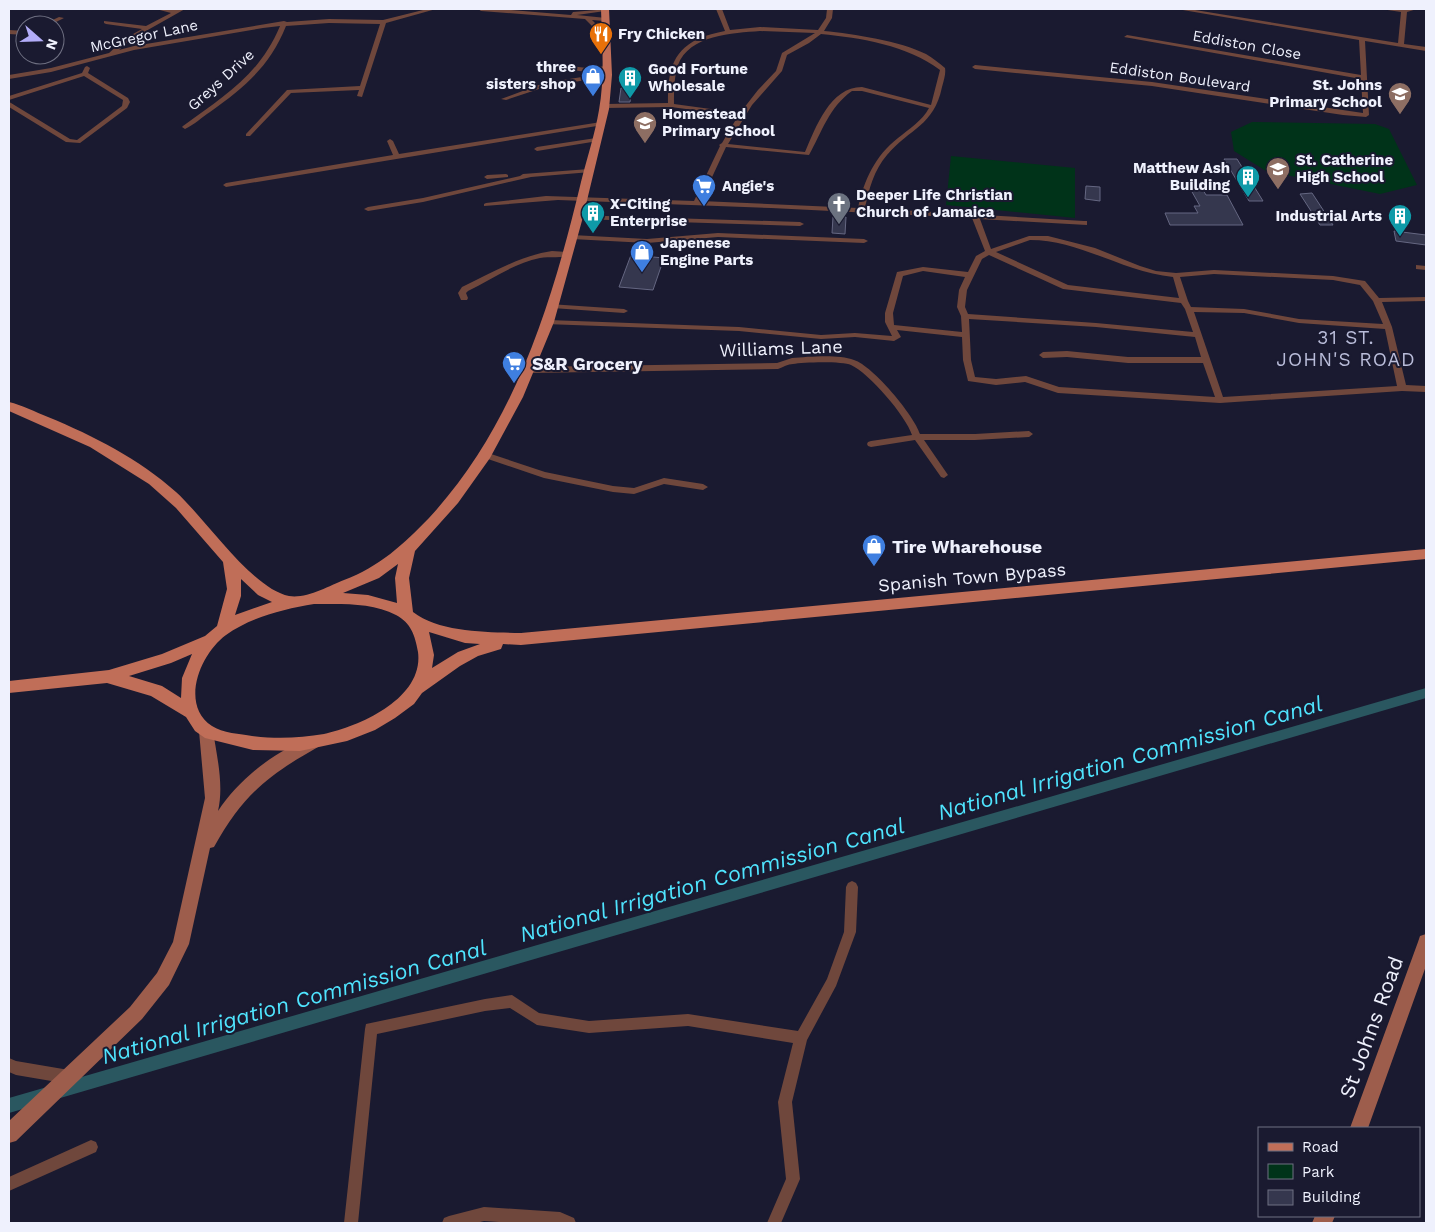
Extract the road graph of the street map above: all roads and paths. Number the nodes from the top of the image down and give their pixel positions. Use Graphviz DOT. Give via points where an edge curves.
graph roads {
  1 [pos="159,9"];
  2 [pos="433,9"];
  3 [pos="481,9"];
  4 [pos="719,9"];
  5 [pos="830,9"];
  6 [pos="1180,9"];
  7 [pos="1384,9"];
  8 [pos="1414,9"];
  9 [pos="179,10"];
  10 [pos="580,10"];
  11 [pos="1404,12"];
  12 [pos="604,13"];
  13 [pos="564,15"];
  14 [pos="588,19"];
  15 [pos="106,22"];
  16 [pos="383,22"];
  17 [pos="284,23"];
  18 [pos="146,28"];
  19 [pos="728,31"];
  20 [pos="821,33"];
  21 [pos="605,36"];
  22 [pos="1127,37"];
  23 [pos="1362,39"];
  24 [pos="1401,45"];
  25 [pos="1426,49"];
  26 [pos="110,56"];
  27 [pos="90,60"];
  28 [pos="976,67"];
  29 [pos="570,68"];
  30 [pos="607,72"];
  31 [pos="85,74"];
  32 [pos="9,77"];
  33 [pos="1364,77"];
  34 [pos="9,98"];
  35 [pos="504,99"];
  36 [pos="9,104"];
  37 [pos="605,106"];
  38 [pos="671,106"];
  39 [pos="932,107"];
  40 [pos="740,115"];
  41 [pos="601,124"];
  42 [pos="186,127"];
  43 [pos="248,135"];
  44 [pos="596,140"];
  45 [pos="390,141"];
  46 [pos="722,145"];
  47 [pos="537,148"];
  48 [pos="396,156"];
  49 [pos="589,171"];
  50 [pos="529,176"];
  51 [pos="487,177"];
  52 [pos="226,185"];
  53 [pos="582,200"];
  54 [pos="697,202"];
  55 [pos="486,205"];
  56 [pos="368,209"];
  57 [pos="861,209"];
  58 [pos="975,216"];
  59 [pos="578,218"];
  60 [pos="1084,223"];
  61 [pos="800,224"];
  62 [pos="572,237"];
  63 [pos="864,241"];
  64 [pos="989,252"];
  65 [pos="567,254"];
  66 [pos="970,274"];
  67 [pos="1176,275"];
  68 [pos="464,298"];
  69 [pos="1426,299"];
  70 [pos="1377,300"];
  71 [pos="1184,301"];
  72 [pos="552,306"];
  73 [pos="1189,310"];
  74 [pos="624,311"];
  75 [pos="965,316"];
  76 [pos="548,322"];
  77 [pos="893,327"];
  78 [pos="1388,327"];
  79 [pos="965,335"];
  80 [pos="1197,335"];
  81 [pos="1043,354"];
  82 [pos="1206,360"];
  83 [pos="529,370"];
  84 [pos="1402,388"];
  85 [pos="1426,389"];
  86 [pos="1220,400"];
  87 [pos="9,406"];
  88 [pos="1029,434"];
  89 [pos="917,437"];
  90 [pos="871,444"];
  91 [pos="485,455"];
  92 [pos="944,474"];
  93 [pos="703,487"];
  94 [pos="408,549"];
  95 [pos="1426,554"];
  96 [pos="230,562"];
  97 [pos="314,598"];
  98 [pos="290,602"];
  99 [pos="412,617"];
  100 [pos="223,630"];
  101 [pos="521,639"];
  102 [pos="210,640"];
  103 [pos="109,676"];
  104 [pos="9,687"];
  105 [pos="417,688"];
  106 [pos="190,712"];
  107 [pos="206,732"];
  108 [pos="313,743"];
  109 [pos="201,856"];
  110 [pos="852,888"];
  111 [pos="1426,942"];
  112 [pos="801,1038"];
  113 [pos="9,1065"];
  114 [pos="74,1073"];
  115 [pos="1359,1127"];
  116 [pos="9,1134"];
  117 [pos="92,1147"];
  118 [pos="9,1184"];
  119 [pos="563,1222"];
  120 [pos="352,1223"];
  121 [pos="449,1223"];
  122 [pos="774,1223"];
  1 -- 9 [label="street"];
  2 -- 16 [label="street, McGregor Lane"];
  3 -- 13 [label="street"];
  4 -- 19 [label="street"];
  5 -- 20 [label="street" via="830,19"];
  6 -- 23 [label="street"];
  7 -- 11 [label="street"];
  8 -- 11 [label="street"];
  9 -- 18 [label="street"];
  10 -- 12 [label="street"];
  10 -- 13 [label="street"];
  10 -- 14 [label="street"];
  11 -- 24 [label="street"];
  12 -- 14 [label="street"];
  12 -- 21 [label="main road"];
  13 -- 14 [label="street"];
  14 -- 21 [label="street"];
  15 -- 18 [label="street"];
  16 -- 17 [label="street, McGregor Lane"];
  16 -- 43 [label="street" via="362,92 289,91"];
  17 -- 26 [label="street, McGregor Lane" via="143,47"];
  17 -- 42 [label="street, Greys Drive" via="274,46 254,72"];
  18 -- 26 [label="street"];
  19 -- 20 [label="street"];
  19 -- 38 [label="street" via="692,44 682,54 671,77"];
  20 -- 39 [label="street" via="879,41 922,55 943,68"];
  20 -- 40 [label="street" via="784,54 783,66"];
  21 -- 30 [label="main road"];
  22 -- 33 [label="street, Eddiston Close"];
  23 -- 24 [label="street"];
  23 -- 33 [label="street, Eddiston Boulevard"];
  24 -- 25 [label="street"];
  26 -- 27 [label="street, McGregor Lane"];
  27 -- 31 [label="street"];
  27 -- 32 [label="street, McGregor Lane"];
  28 -- 33 [label="street, Eddiston Boulevard" via="1152,84 1366,115"];
  29 -- 30 [label="street"];
  30 -- 35 [label="street" via="544,85"];
  30 -- 37 [label="main road"];
  31 -- 34 [label="street"];
  31 -- 36 [label="street" via="127,102 125,107 78,142 68,141"];
  37 -- 38 [label="street"];
  37 -- 41 [label="main road"];
  38 -- 40 [label="street"];
  39 -- 46 [label="street" via="862,89 850,90 837,101 807,154"];
  39 -- 57 [label="street" via="876,165 866,186"];
  40 -- 46 [label="street"];
  41 -- 44 [label="main road"];
  41 -- 48 [label="street"];
  44 -- 47 [label="street"];
  44 -- 49 [label="main road"];
  45 -- 48 [label="street"];
  46 -- 54 [label="street"];
  48 -- 52 [label="street"];
  49 -- 50 [label="street"];
  49 -- 53 [label="main road"];
  50 -- 51 [label="street"];
  50 -- 56 [label="street"];
  53 -- 54 [label="street"];
  53 -- 55 [label="street" via="526,199"];
  53 -- 59 [label="main road"];
  54 -- 57 [label="street"];
  57 -- 58 [label="street"];
  58 -- 60 [label="street"];
  58 -- 64 [label="street"];
  59 -- 61 [label="street"];
  59 -- 62 [label="main road"];
  62 -- 63 [label="street" via="647,241 718,235"];
  62 -- 65 [label="main road"];
  64 -- 66 [label="street" via="980,258"];
  64 -- 67 [label="street" via="1029,238 1048,238 1092,250 1137,268"];
  64 -- 71 [label="street" via="1066,287"];
  65 -- 68 [label="street" via="535,255 465,289 462,293"];
  65 -- 72 [label="main road"];
  66 -- 75 [label="street" via="963,290 961,307"];
  66 -- 77 [label="street" via="923,269 900,274 888,313"];
  67 -- 70 [label="street" via="1214,272 1333,278 1362,282"];
  67 -- 71 [label="street"];
  69 -- 70 [label="street"];
  70 -- 78 [label="street"];
  71 -- 73 [label="street"];
  72 -- 74 [label="street"];
  72 -- 76 [label="main road"];
  73 -- 78 [label="street" via="1244,312 1299,321"];
  73 -- 80 [label="street"];
  75 -- 79 [label="street"];
  75 -- 80 [label="street"];
  76 -- 77 [label="street" via="739,328 822,337 855,335 894,339 897,337"];
  76 -- 83 [label="main road"];
  77 -- 79 [label="street"];
  78 -- 84 [label="street"];
  79 -- 86 [label="street" via="972,379 996,382 1026,379 1058,390"];
  80 -- 82 [label="street"];
  81 -- 82 [label="street" via="1128,360"];
  82 -- 86 [label="street"];
  83 -- 89 [label="street, Williams Lane" via="778,366 791,361 851,361 873,378 912,422"];
  83 -- 91 [label="main road"];
  84 -- 85 [label="street"];
  84 -- 86 [label="street"];
  87 -- 96 [label="main road" via="100,445 146,475 173,497"];
  88 -- 89 [label="street"];
  89 -- 90 [label="street"];
  89 -- 92 [label="street, Williams Lane"];
  91 -- 93 [label="street" via="544,475 613,490 634,491 664,481"];
  91 -- 94 [label="main road" via="453,500"];
  94 -- 97 [label="main road" via="362,580"];
  94 -- 99 [label="main road" via="402,578"];
  95 -- 101 [label="main road, Spanish Town Bypass"];
  96 -- 98 [label="main road" via="260,589"];
  96 -- 100 [label="main road" via="235,595"];
  97 -- 98 [label="main road"];
  97 -- 99 [label="main road, Spanish Town Bypass" via="380,602"];
  98 -- 100 [label="main road" via="250,616"];
  99 -- 101 [label="main road, Spanish Town Bypass" via="465,637"];
  99 -- 105 [label="main road" via="426,650 426,666"];
  100 -- 102 [label="main road"];
  101 -- 105 [label="main road, Spanish Town Bypass" via="463,655"];
  102 -- 103 [label="main road" via="166,659"];
  102 -- 106 [label="main road" via="189,678"];
  103 -- 104 [label="main road"];
  103 -- 106 [label="main road" via="156,691"];
  105 -- 108 [label="main road" via="402,705 373,723"];
  106 -- 107 [label="main road"];
  107 -- 108 [label="main road" via="242,742 269,745"];
  107 -- 109 [label="main road" via="213,798"];
  108 -- 109 [label="main road" via="271,766 246,786 230,804"];
  109 -- 114 [label="main road" via="180,944 163,979 136,1013"];
  110 -- 112 [label="street" via="850,932 832,982"];
  111 -- 115 [label="main road, St Johns Road"];
  112 -- 120 [label="street" via="688,1020 589,1027 536,1019 512,1001 371,1029"];
  112 -- 122 [label="street" via="785,1102 792,1179"];
  113 -- 114 [label="street"];
  114 -- 116 [label="main road"];
  117 -- 118 [label="street"];
  119 -- 121 [label="street" via="484,1214"];
}
